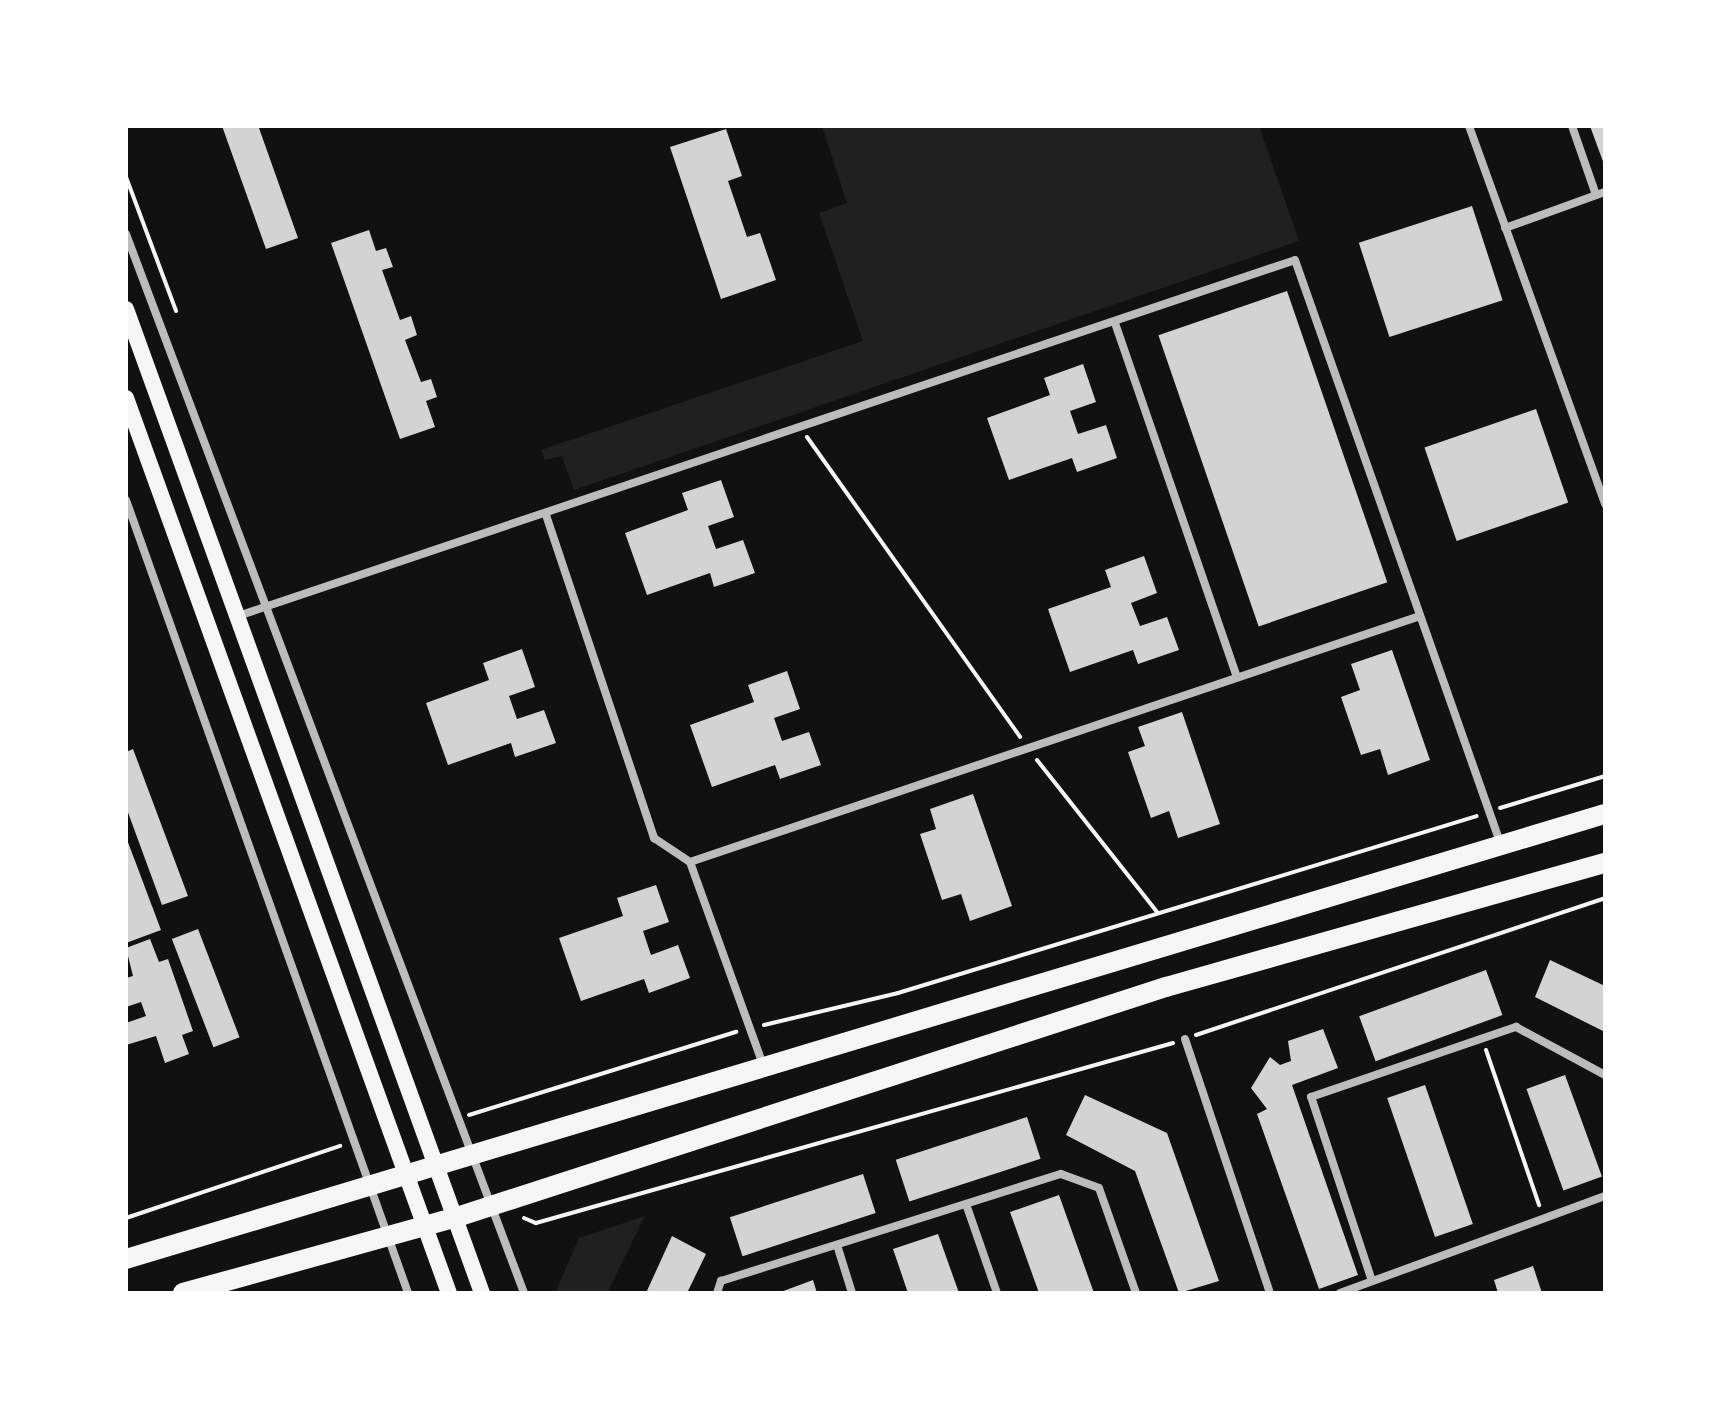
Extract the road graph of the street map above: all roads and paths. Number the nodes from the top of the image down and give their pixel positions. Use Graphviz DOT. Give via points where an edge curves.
graph roads {
  1 [pos="1469,126"];
  2 [pos="1572,126"];
  3 [pos="126,177"];
  4 [pos="1601,193"];
  5 [pos="1505,228"];
  6 [pos="126,234"];
  7 [pos="126,309"];
  8 [pos="176,311"];
  9 [pos="1115,323"];
  10 [pos="126,398"];
  11 [pos="801,429"];
  12 [pos="126,500"];
  13 [pos="1605,504"];
  14 [pos="546,515"];
  15 [pos="267,607"];
  16 [pos="238,616"];
  17 [pos="1420,616"];
  18 [pos="1237,677"];
  19 [pos="1026,746"];
  20 [pos="1605,776"];
  21 [pos="1489,812"];
  22 [pos="1605,814"];
  23 [pos="1502,846"];
  24 [pos="690,862"];
  25 [pos="1605,863"];
  26 [pos="1605,898"];
  27 [pos="1158,913"];
  28 [pos="749,1028"];
  29 [pos="1482,1038"];
  30 [pos="1185,1039"];
  31 [pos="764,1069"];
  32 [pos="1605,1075"];
  33 [pos="461,1117"];
  34 [pos="358,1141"];
  35 [pos="476,1155"];
  36 [pos="436,1169"];
  37 [pos="407,1176"];
  38 [pos="371,1183"];
  39 [pos="1605,1196"];
  40 [pos="493,1203"];
  41 [pos="966,1204"];
  42 [pos="126,1218"];
  43 [pos="454,1218"];
  44 [pos="1544,1218"];
  45 [pos="424,1224"];
  46 [pos="387,1232"];
  47 [pos="837,1245"];
  48 [pos="126,1259"];
  49 [pos="1372,1281"];
  50 [pos="183,1293"];
  51 [pos="408,1293"];
  52 [pos="449,1293"];
  53 [pos="482,1293"];
  54 [pos="524,1293"];
  55 [pos="717,1293"];
  56 [pos="852,1293"];
  57 [pos="997,1293"];
  58 [pos="1136,1293"];
  59 [pos="1270,1293"];
  60 [pos="1340,1293"];
  1 -- 5 [label="street"];
  2 -- 4 [label="street"];
  3 -- 8 [label="path"];
  4 -- 5 [label="street"];
  5 -- 13 [label="street"];
  6 -- 15 [label="street"];
  7 -- 16 [label="main road"];
  9 -- 11 [label="street"];
  9 -- 17 [label="street" via="1295,260"];
  9 -- 18 [label="street"];
  10 -- 37 [label="main road"];
  11 -- 14 [label="street"];
  11 -- 19 [label="path"];
  12 -- 34 [label="street"];
  14 -- 15 [label="street"];
  14 -- 24 [label="street" via="654,838"];
  15 -- 16 [label="street"];
  15 -- 33 [label="street"];
  16 -- 36 [label="main road"];
  17 -- 18 [label="street"];
  17 -- 21 [label="street"];
  18 -- 19 [label="street"];
  19 -- 24 [label="street"];
  19 -- 27 [label="path"];
  20 -- 21 [label="path"];
  21 -- 23 [label="street"];
  21 -- 27 [label="path"];
  22 -- 23 [label="main road"];
  23 -- 31 [label="main road"];
  24 -- 28 [label="street"];
  25 -- 40 [label="main road" via="1166,987"];
  26 -- 30 [label="path"];
  27 -- 28 [label="path" via="898,993"];
  28 -- 31 [label="street"];
  28 -- 33 [label="path"];
  29 -- 32 [label="street" via="1516,1027"];
  29 -- 44 [label="path"];
  29 -- 49 [label="street" via="1311,1097"];
  30 -- 40 [label="path" via="536,1223"];
  30 -- 59 [label="street"];
  31 -- 35 [label="main road"];
  33 -- 35 [label="street"];
  34 -- 38 [label="street"];
  34 -- 42 [label="path"];
  35 -- 36 [label="main road"];
  35 -- 40 [label="street"];
  36 -- 37 [label="main road"];
  36 -- 43 [label="main road"];
  37 -- 38 [label="main road"];
  37 -- 45 [label="main road"];
  38 -- 46 [label="street"];
  38 -- 48 [label="main road"];
  39 -- 44 [label="street"];
  40 -- 43 [label="main road"];
  40 -- 54 [label="street"];
  41 -- 47 [label="street"];
  41 -- 57 [label="street"];
  41 -- 58 [label="street" via="1061,1174 1099,1188"];
  43 -- 45 [label="main road"];
  43 -- 53 [label="main road"];
  44 -- 49 [label="street"];
  45 -- 46 [label="main road"];
  45 -- 52 [label="main road"];
  46 -- 50 [label="main road"];
  46 -- 51 [label="street"];
  47 -- 55 [label="street" via="721,1281"];
  47 -- 56 [label="street"];
  49 -- 60 [label="street"];
}
